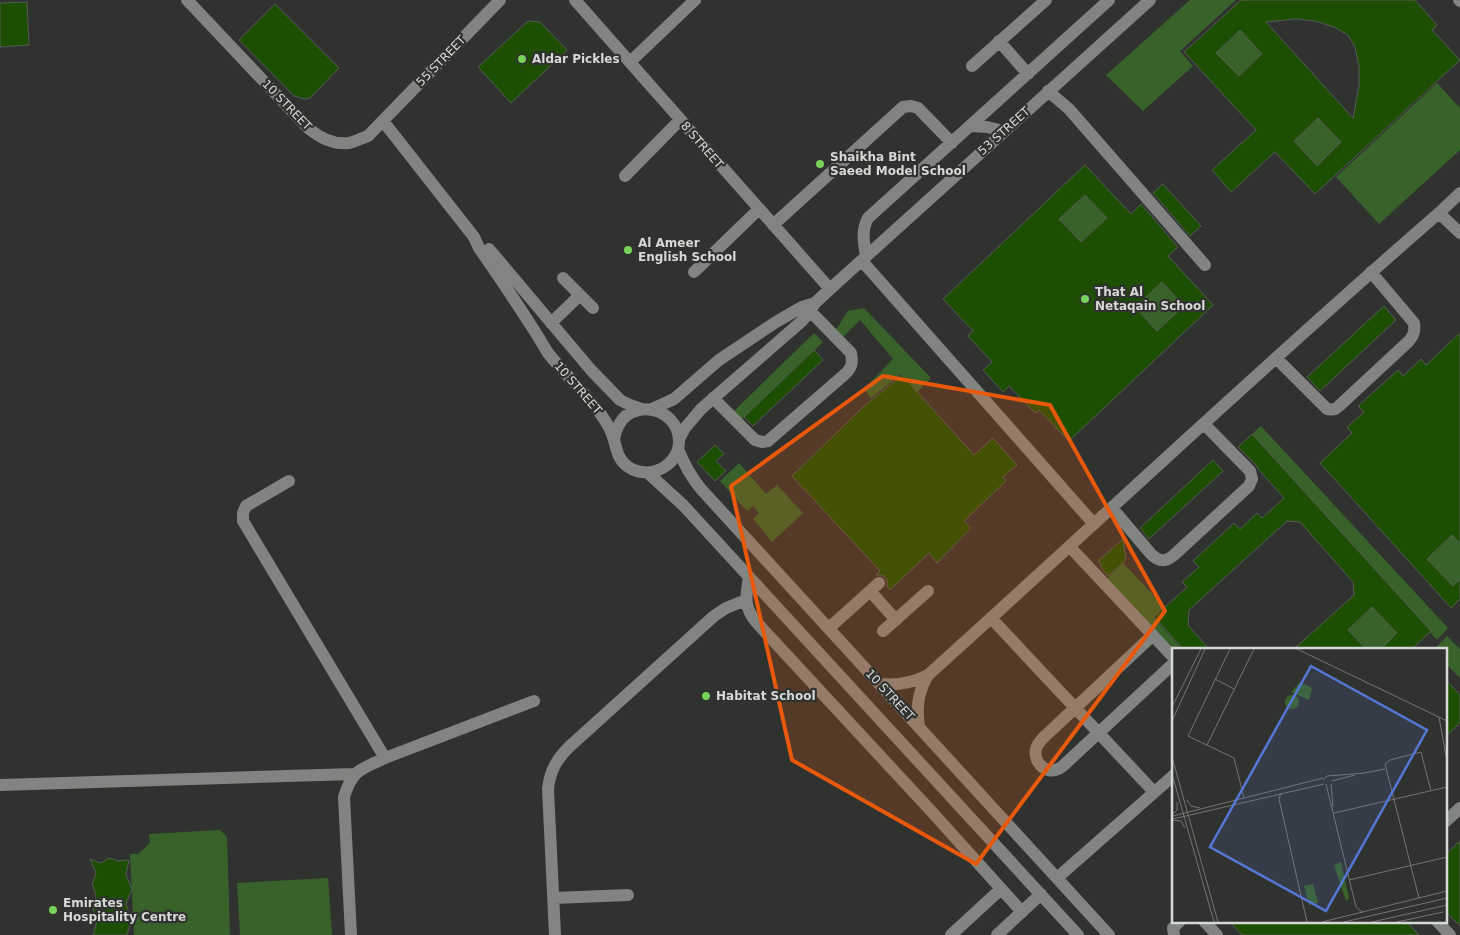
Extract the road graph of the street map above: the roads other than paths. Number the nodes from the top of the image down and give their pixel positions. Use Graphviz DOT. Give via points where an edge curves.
graph roads {
  1 [pos="187,0"];
  2 [pos="500,0"];
  3 [pos="574,0"];
  4 [pos="694,0"];
  5 [pos="1046,0"];
  6 [pos="1108,0"];
  7 [pos="1142,2"];
  8 [pos="999,41"];
  9 [pos="630,62"];
  10 [pos="972,66"];
  11 [pos="1028,74"];
  12 [pos="1048,91"];
  13 [pos="680,120"];
  14 [pos="382,121"];
  15 [pos="971,126"];
  16 [pos="1003,131"];
  17 [pos="952,143"];
  18 [pos="625,176"];
  19 [pos="1460,193"];
  20 [pos="759,209"];
  21 [pos="1440,213"];
  22 [pos="773,225"];
  23 [pos="1460,233"];
  24 [pos="474,237"];
  25 [pos="864,259"];
  26 [pos="1205,265"];
  27 [pos="694,272"];
  28 [pos="1371,272"];
  29 [pos="563,278"];
  30 [pos="830,290"];
  31 [pos="580,295"];
  32 [pos="813,307"];
  33 [pos="593,308"];
  34 [pos="549,321"];
  35 [pos="534,330"];
  36 [pos="1276,358"];
  37 [pos="713,398"];
  38 [pos="646,409"];
  39 [pos="1204,424"];
  40 [pos="614,440"];
  41 [pos="678,444"];
  42 [pos="648,473"];
  43 [pos="289,481"];
  44 [pos="1112,508"];
  45 [pos="1094,524"];
  46 [pos="1070,547"];
  47 [pos="749,577"];
  48 [pos="928,591"];
  49 [pos="746,600"];
  50 [pos="991,618"];
  51 [pos="896,620"];
  52 [pos="829,628"];
  53 [pos="884,631"];
  54 [pos="1153,635"];
  55 [pos="1172,656"];
  56 [pos="1172,665"];
  57 [pos="928,675"];
  58 [pos="880,684"];
  59 [pos="534,701"];
  60 [pos="1075,708"];
  61 [pos="919,726"];
  62 [pos="1099,733"];
  63 [pos="385,758"];
  64 [pos="354,774"];
  65 [pos="1172,777"];
  66 [pos="0,785"];
  67 [pos="1154,792"];
  68 [pos="1460,808"];
  69 [pos="1448,819"];
  70 [pos="1057,878"];
  71 [pos="1000,889"];
  72 [pos="1040,894"];
  73 [pos="628,895"];
  74 [pos="554,898"];
  75 [pos="1022,912"];
  76 [pos="1179,922"];
  77 [pos="1205,922"];
  78 [pos="1438,922"];
  79 [pos="351,935"];
  80 [pos="555,935"];
  81 [pos="951,935"];
  82 [pos="997,935"];
  83 [pos="1078,935"];
  84 [pos="1109,935"];
  85 [pos="1174,935"];
  86 [pos="1217,935"];
  87 [pos="1450,935"];
  1 -- 14 [label="street, 10 STREET" via="318,136 329,142 349,143 368,136"];
  2 -- 14 [label="street, 55 STREET"];
  3 -- 9 [label="street, 8 STREET"];
  4 -- 9 [label="street"];
  5 -- 8 [label="street"];
  6 -- 11 [label="street"];
  7 -- 12 [label="street, 53 STREET"];
  8 -- 10 [label="street"];
  8 -- 11 [label="street"];
  9 -- 13 [label="street, 8 STREET"];
  11 -- 15 [label="street"];
  12 -- 16 [label="street, 53 STREET"];
  12 -- 26 [label="street" via="1069,109"];
  13 -- 18 [label="street"];
  13 -- 20 [label="street, 8 STREET"];
  14 -- 24 [label="street, 10 STREET"];
  15 -- 16 [label="street"];
  15 -- 17 [label="street"];
  16 -- 25 [label="street, 53 STREET"];
  17 -- 22 [label="street" via="918,108 904,107"];
  17 -- 25 [label="street" via="868,218 863,233"];
  19 -- 21 [label="street"];
  20 -- 22 [label="street, 8 STREET"];
  20 -- 27 [label="street"];
  21 -- 23 [label="street"];
  21 -- 28 [label="street"];
  22 -- 30 [label="street, 8 STREET"];
  24 -- 34 [label="street, 10 STREET" via="488,248"];
  24 -- 35 [label="street, 10 STREET"];
  25 -- 30 [label="street, 53 STREET"];
  25 -- 45 [label="street"];
  28 -- 36 [label="street"];
  28 -- 36 [label="street" via="1414,323 1415,330 1409,341 1336,409 1327,409"];
  29 -- 31 [label="street"];
  30 -- 32 [label="street, 53 STREET"];
  31 -- 33 [label="street"];
  31 -- 34 [label="street"];
  32 -- 37 [label="street, 53 STREET" via="802,321"];
  32 -- 37 [label="street" via="851,354 853,361 844,375 768,441 755,440"];
  32 -- 38 [label="street, 53 STREET" via="802,307 768,326 719,360 674,399"];
  34 -- 35 [label="street" via="542,318"];
  34 -- 38 [label="street, 10 STREET" via="620,400"];
  35 -- 40 [label="street, 10 STREET" via="556,363 603,417"];
  36 -- 39 [label="street"];
  37 -- 41 [label="street, 53 STREET" via="692,418"];
  38 -- 40 [label="street" via="631,413 622,420"];
  38 -- 41 [label="street" via="662,412 670,419 676,428"];
  39 -- 44 [label="street"];
  39 -- 44 [label="street" via="1250,471 1250,486 1169,559 1156,559"];
  40 -- 42 [label="street" via="620,460 637,472"];
  41 -- 42 [label="street" via="674,458 667,466"];
  41 -- 52 [label="street, 10 STREET" via="691,477"];
  42 -- 47 [label="street, 10 STREET" via="683,505"];
  43 -- 63 [label="street" via="246,506 243,521"];
  44 -- 45 [label="street"];
  45 -- 46 [label="street"];
  46 -- 50 [label="street"];
  46 -- 54 [label="street"];
  47 -- 49 [label="street"];
  47 -- 72 [label="street, 10 STREET"];
  48 -- 51 [label="street"];
  49 -- 71 [label="street" via="747,608 757,623"];
  49 -- 74 [label="street" via="714,616 560,755 549,776 548,789"];
  50 -- 57 [label="street"];
  50 -- 60 [label="street"];
  51 -- 52 [label="street" via="874,587"];
  51 -- 53 [label="street"];
  52 -- 58 [label="street, 10 STREET"];
  54 -- 55 [label="street"];
  54 -- 60 [label="street"];
  56 -- 62 [label="street"];
  57 -- 58 [label="street" via="905,684"];
  57 -- 61 [label="street" via="918,700"];
  58 -- 61 [label="street, 10 STREET"];
  59 -- 63 [label="street"];
  60 -- 62 [label="street"];
  60 -- 62 [label="street" via="1036,746 1035,756 1040,765 1048,770 1058,770"];
  61 -- 70 [label="street, 10 STREET"];
  62 -- 67 [label="street"];
  63 -- 64 [label="street"];
  64 -- 66 [label="street"];
  64 -- 79 [label="street" via="344,797"];
  65 -- 67 [label="street"];
  67 -- 70 [label="street"];
  68 -- 69 [label="street"];
  70 -- 84 [label="street, 10 STREET"];
  71 -- 75 [label="street"];
  71 -- 81 [label="street"];
  72 -- 75 [label="street"];
  72 -- 83 [label="street, 10 STREET"];
  73 -- 74 [label="street"];
  74 -- 80 [label="street"];
  75 -- 82 [label="street"];
  76 -- 85 [label="street" via="1173,928"];
  77 -- 86 [label="street"];
  78 -- 87 [label="street"];
}
